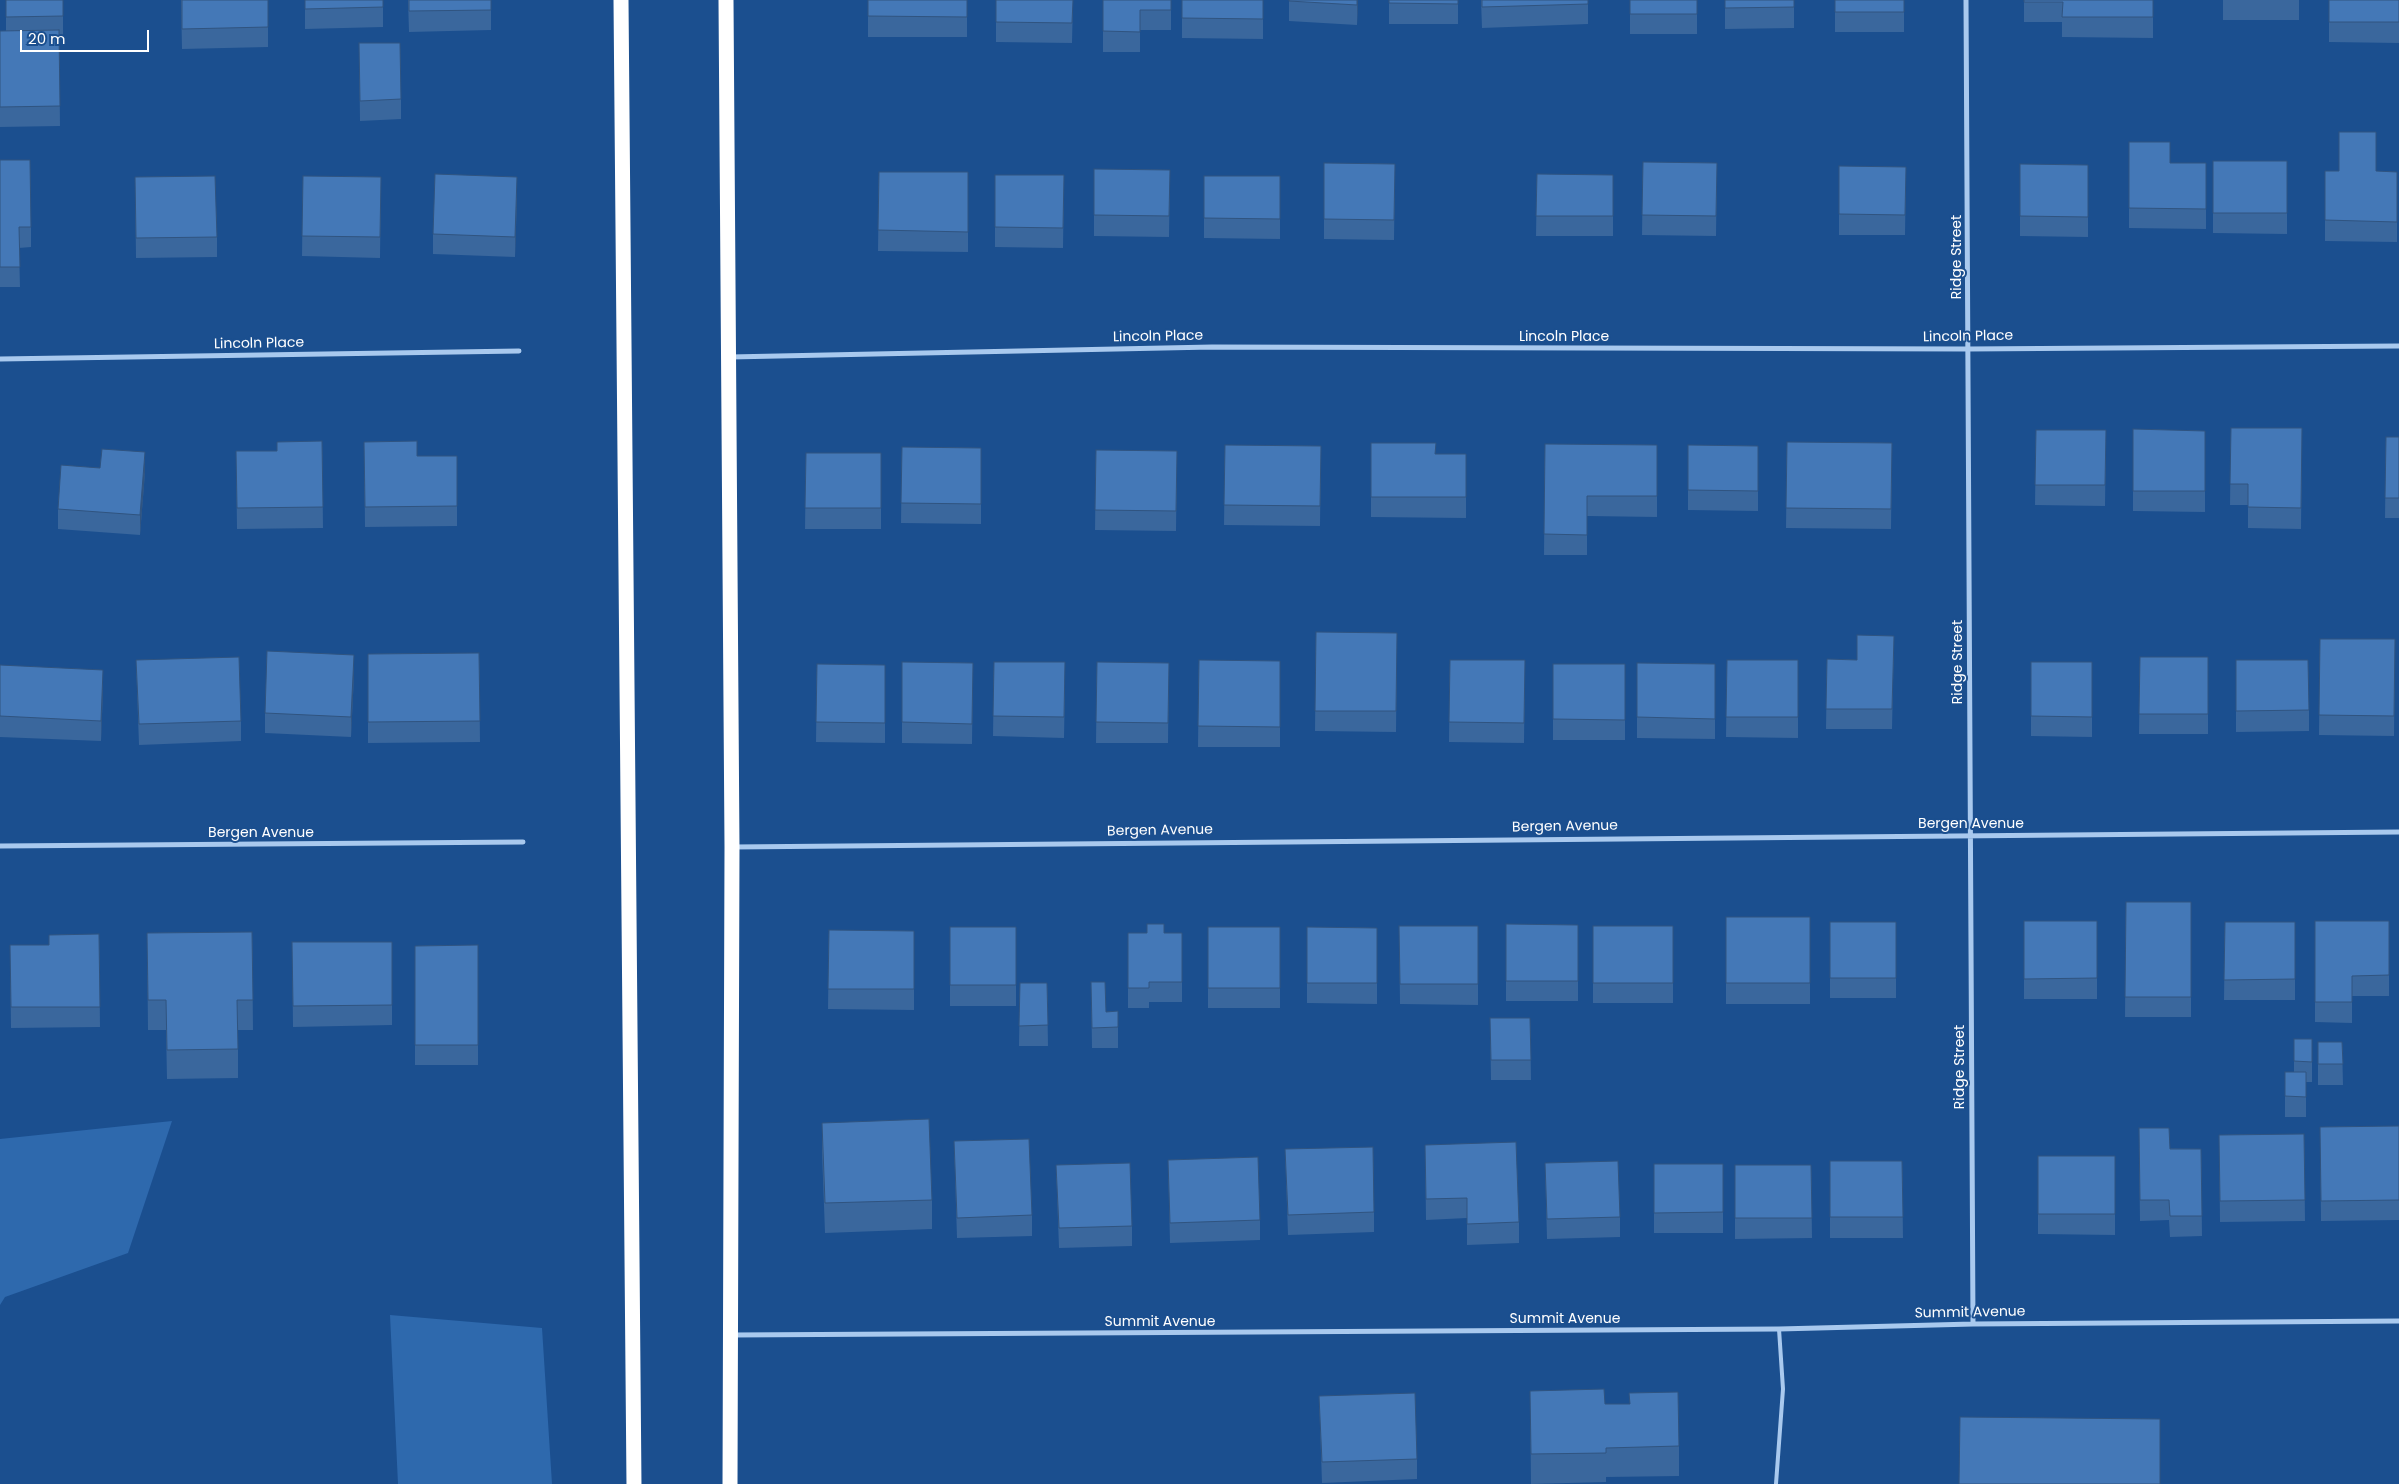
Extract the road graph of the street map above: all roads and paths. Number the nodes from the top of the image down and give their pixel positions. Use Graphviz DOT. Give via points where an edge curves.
graph roads {
  1 [pos="621,0"];
  2 [pos="726,0"];
  3 [pos="1966,0"];
  4 [pos="2399,346"];
  5 [pos="1968,350"];
  6 [pos="519,351"];
  7 [pos="728,358"];
  8 [pos="0,359"];
  9 [pos="2399,832"];
  10 [pos="1970,835"];
  11 [pos="522,842"];
  12 [pos="0,846"];
  13 [pos="732,846"];
  14 [pos="2399,1321"];
  15 [pos="1973,1324"];
  16 [pos="1779,1329"];
  17 [pos="731,1335"];
  18 [pos="634,1484"];
  19 [pos="730,1484"];
  20 [pos="1776,1484"];
  1 -- 18 [label="highway"];
  2 -- 7 [label="highway"];
  3 -- 5 [label="street, Ridge Street"];
  4 -- 5 [label="street, Lincoln Place"];
  5 -- 7 [label="street, Lincoln Place" via="1212,347"];
  5 -- 10 [label="street, Ridge Street"];
  6 -- 8 [label="street, Lincoln Place"];
  7 -- 13 [label="highway"];
  9 -- 10 [label="street, Bergen Avenue"];
  10 -- 13 [label="street, Bergen Avenue"];
  10 -- 15 [label="street, Ridge Street"];
  11 -- 12 [label="street, Bergen Avenue"];
  13 -- 17 [label="highway"];
  14 -- 15 [label="street, Summit Avenue"];
  15 -- 16 [label="street, Summit Avenue"];
  16 -- 17 [label="street, Summit Avenue"];
  16 -- 20 [label="lane" via="1783,1389"];
  17 -- 19 [label="highway"];
}
